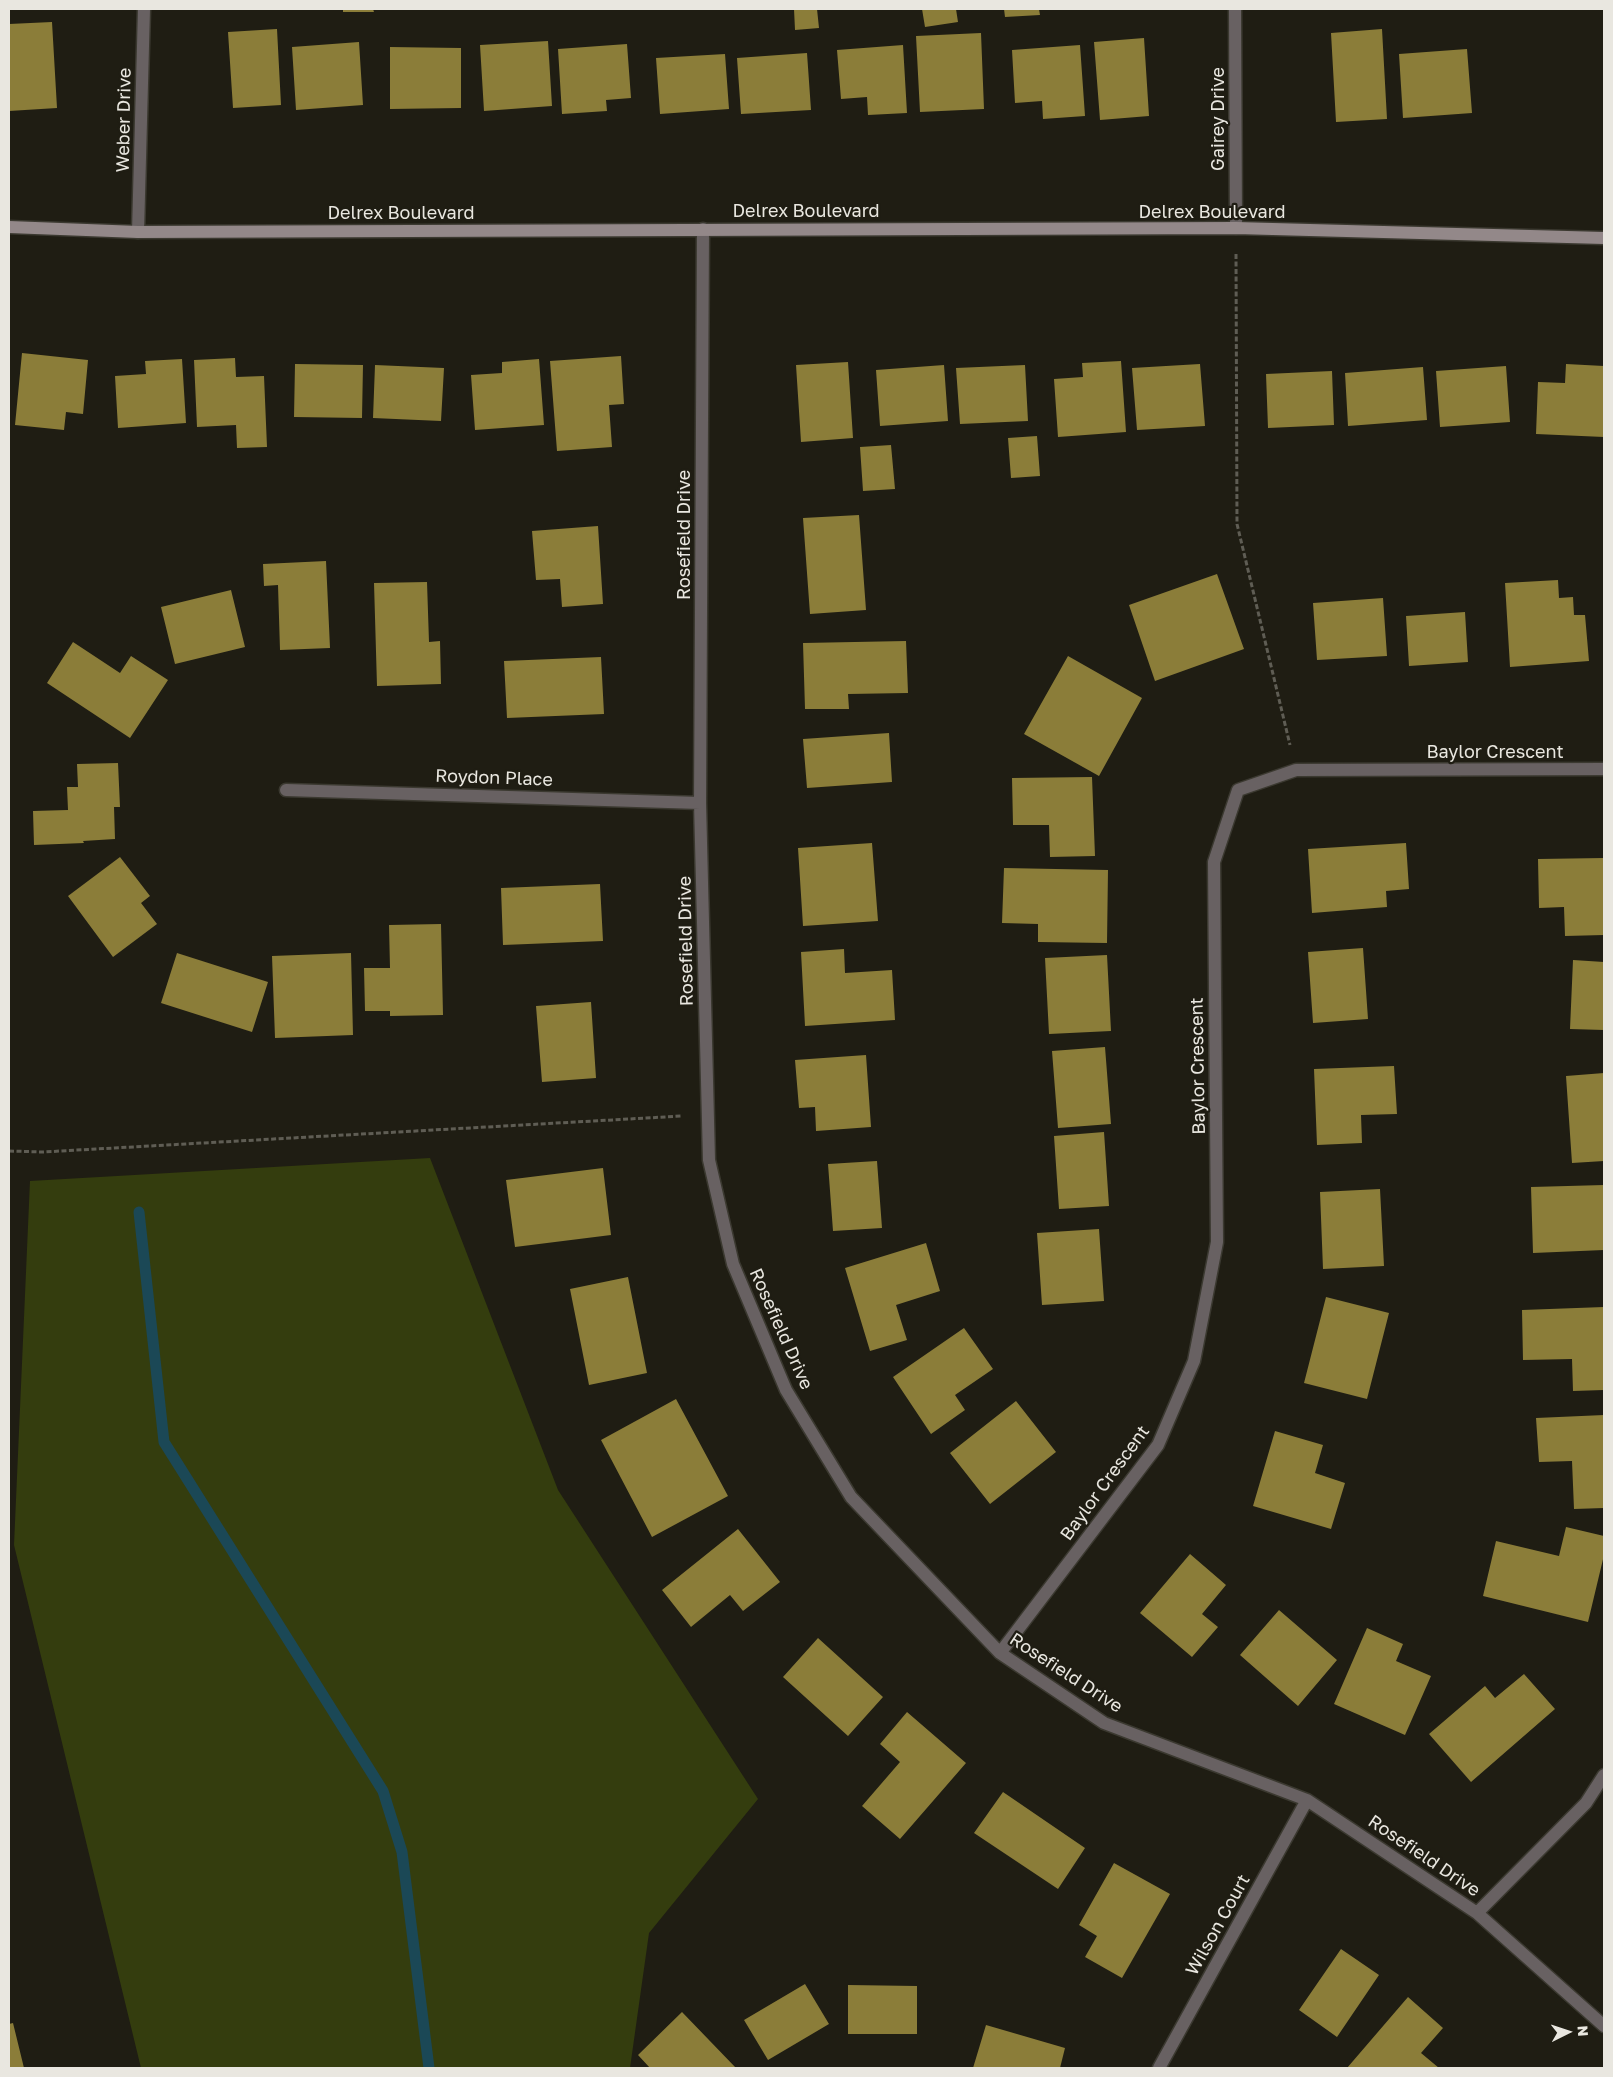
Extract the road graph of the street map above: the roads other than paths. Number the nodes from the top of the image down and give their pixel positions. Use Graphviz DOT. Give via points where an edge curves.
graph roads {
  1 [pos="144,9"];
  2 [pos="1235,9"];
  3 [pos="9,227"];
  4 [pos="1236,228"];
  5 [pos="703,229"];
  6 [pos="138,232"];
  7 [pos="1604,238"];
  8 [pos="1604,769"];
  9 [pos="286,790"];
  10 [pos="700,803"];
  11 [pos="1000,1653"];
  12 [pos="1604,1775"];
  13 [pos="1307,1800"];
  14 [pos="1477,1913"];
  15 [pos="1604,2026"];
  16 [pos="1159,2068"];
  1 -- 6 [label="street, Weber Drive"];
  2 -- 4 [label="street, Gairey Drive"];
  3 -- 6 [label="street, Delrex Boulevard"];
  4 -- 5 [label="street, Delrex Boulevard"];
  4 -- 7 [label="street, Delrex Boulevard"];
  5 -- 6 [label="street, Delrex Boulevard"];
  5 -- 10 [label="street, Rosefield Drive"];
  8 -- 11 [label="street, Baylor Crescent" via="1296,770 1238,790 1214,862 1217,1242 1194,1361 1158,1445"];
  9 -- 10 [label="street, Roydon Place"];
  10 -- 11 [label="street, Rosefield Drive" via="709,1160 733,1264 786,1390 851,1497"];
  11 -- 13 [label="street, Rosefield Drive" via="1104,1723"];
  12 -- 14 [label="street" via="1586,1803"];
  13 -- 14 [label="street, Rosefield Drive"];
  13 -- 16 [label="street, Wilson Court"];
  14 -- 15 [label="street, Rosefield Drive"];
}
